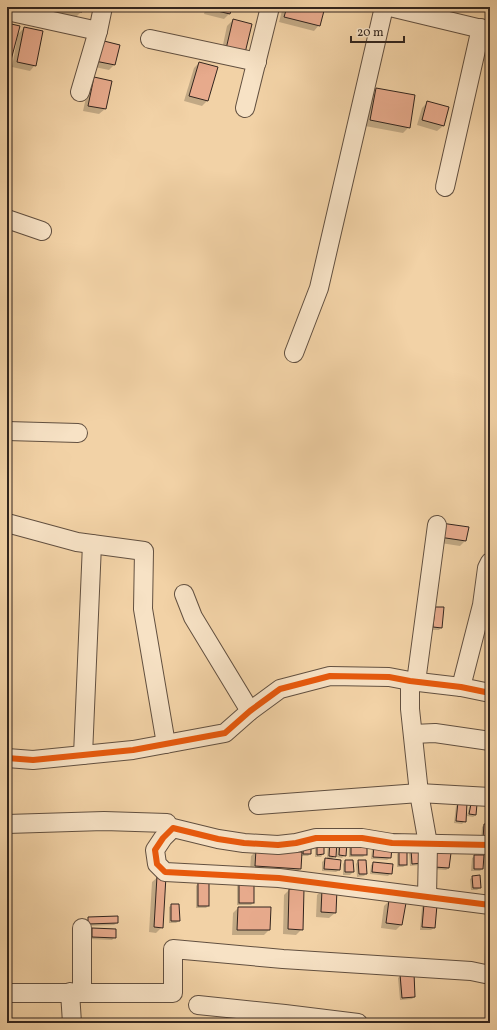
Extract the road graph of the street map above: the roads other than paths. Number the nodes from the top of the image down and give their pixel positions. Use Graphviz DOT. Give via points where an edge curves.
graph roads {
  1 [pos="103,7"];
  2 [pos="270,7"];
  3 [pos="384,7"];
  4 [pos="390,7"];
  5 [pos="7,11"];
  6 [pos="486,30"];
  7 [pos="98,31"];
  8 [pos="150,39"];
  9 [pos="257,62"];
  10 [pos="80,92"];
  11 [pos="246,108"];
  12 [pos="445,187"];
  13 [pos="7,219"];
  14 [pos="42,231"];
  15 [pos="294,353"];
  16 [pos="7,431"];
  17 [pos="78,433"];
  18 [pos="7,524"];
  19 [pos="437,525"];
  20 [pos="92,544"];
  21 [pos="490,562"];
  22 [pos="184,594"];
  23 [pos="413,682"];
  24 [pos="461,687"];
  25 [pos="490,693"];
  26 [pos="250,711"];
  27 [pos="413,734"];
  28 [pos="490,741"];
  29 [pos="166,744"];
  30 [pos="83,755"];
  31 [pos="7,758"];
  32 [pos="419,793"];
  33 [pos="490,798"];
  34 [pos="258,805"];
  35 [pos="167,823"];
  36 [pos="7,824"];
  37 [pos="428,844"];
  38 [pos="490,845"];
  39 [pos="427,897"];
  40 [pos="490,905"];
  41 [pos="82,928"];
  42 [pos="490,975"];
  43 [pos="76,992"];
  44 [pos="7,993"];
  45 [pos="198,1005"];
  46 [pos="72,1023"];
  47 [pos="358,1023"];
  1 -- 7 [label="street"];
  2 -- 9 [label="street"];
  3 -- 15 [label="street" via="319,288"];
  4 -- 6 [label="street"];
  5 -- 7 [label="street"];
  6 -- 12 [label="street"];
  7 -- 10 [label="street"];
  8 -- 9 [label="street"];
  9 -- 11 [label="street"];
  13 -- 14 [label="street"];
  16 -- 17 [label="street"];
  18 -- 20 [label="street"];
  19 -- 23 [label="street"];
  20 -- 29 [label="street" via="144,551 144,609"];
  20 -- 30 [label="street"];
  21 -- 24 [label="street"];
  22 -- 26 [label="street" via="193,617"];
  23 -- 24 [label="street"];
  23 -- 26 [label="street" via="389,677 330,676 280,690"];
  23 -- 27 [label="street" via="410,709"];
  24 -- 25 [label="street"];
  26 -- 29 [label="street" via="225,733"];
  27 -- 28 [label="street" via="435,733"];
  27 -- 32 [label="street"];
  29 -- 30 [label="street"];
  30 -- 31 [label="street" via="33,760"];
  32 -- 33 [label="street"];
  32 -- 34 [label="street"];
  32 -- 37 [label="street"];
  35 -- 36 [label="street" via="104,821"];
  37 -- 38 [label="street"];
  37 -- 39 [label="street"];
  37 -- 39 [label="street" via="392,843 362,838 316,838 278,845 244,843 173,828 156,850 157,864 164,872 279,878"];
  39 -- 40 [label="street"];
  41 -- 43 [label="street"];
  42 -- 43 [label="street" via="471,971 173,949 173,993"];
  43 -- 44 [label="street"];
  43 -- 46 [label="street"];
  45 -- 47 [label="street"];
}
